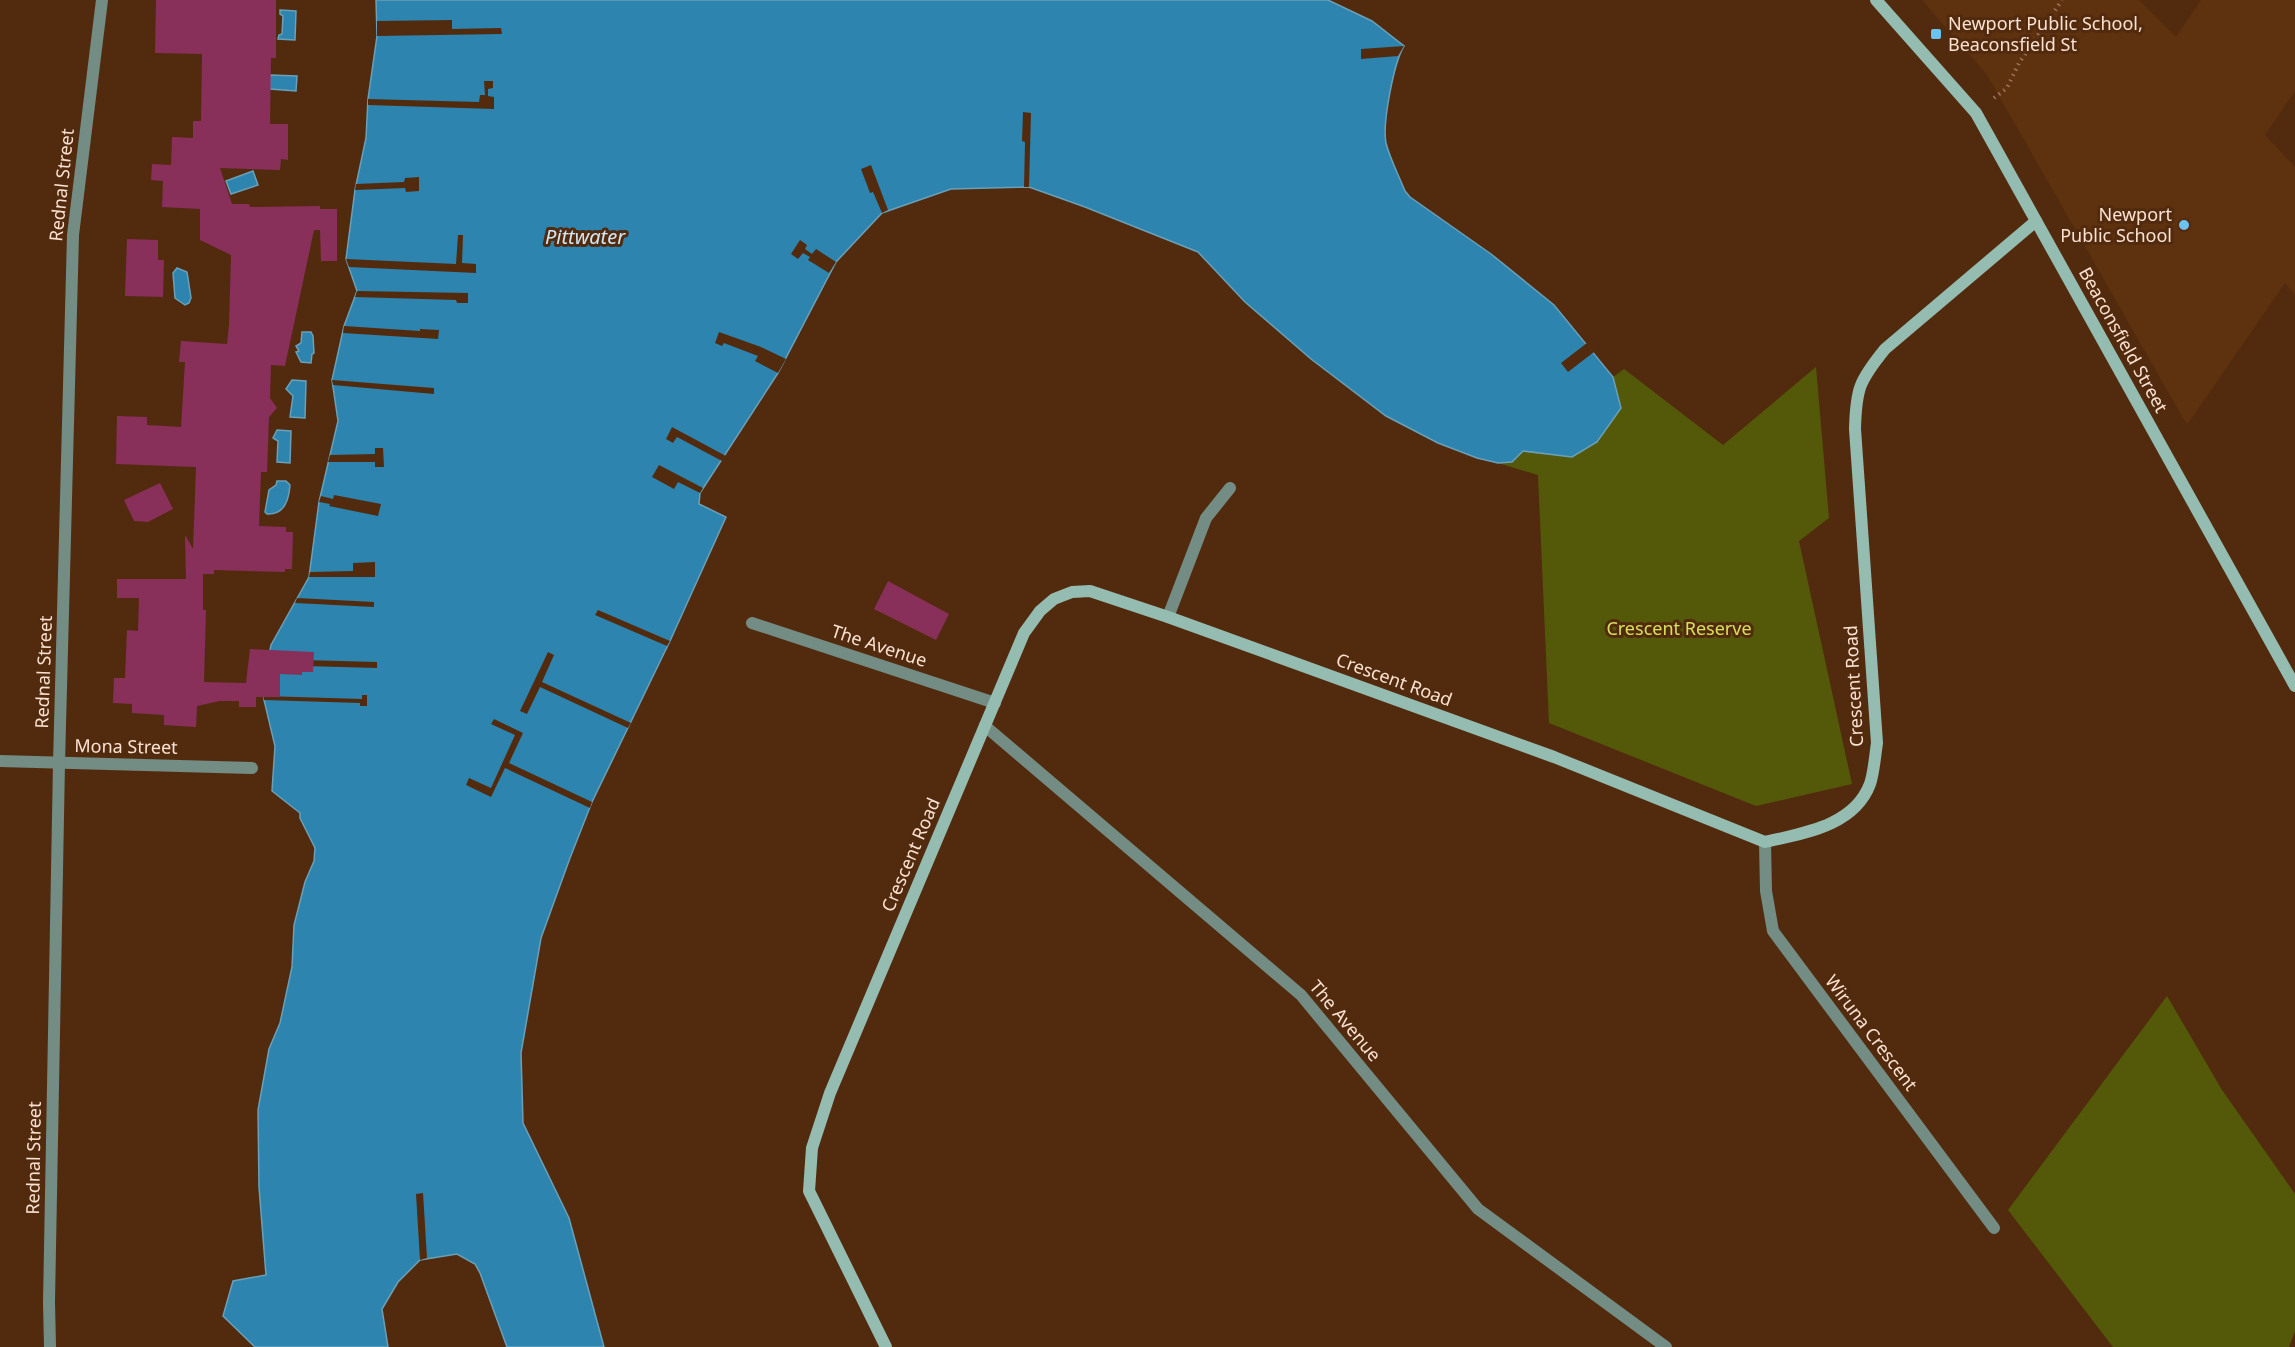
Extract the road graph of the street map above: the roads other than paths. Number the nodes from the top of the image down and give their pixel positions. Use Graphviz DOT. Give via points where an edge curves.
graph roads {
  1 [pos="102,0"];
  2 [pos="1876,0"];
  3 [pos="2036,221"];
  4 [pos="1230,488"];
  5 [pos="1168,617"];
  6 [pos="752,623"];
  7 [pos="2295,686"];
  8 [pos="995,703"];
  9 [pos="985,726"];
  10 [pos="0,761"];
  11 [pos="59,763"];
  12 [pos="252,768"];
  13 [pos="1765,842"];
  14 [pos="1994,1228"];
  15 [pos="50,1347"];
  16 [pos="886,1347"];
  17 [pos="1666,1347"];
  1 -- 11 [label="street, Rednal Street" via="73,236"];
  2 -- 3 [label="street, Beaconsfield Street" via="1976,113"];
  3 -- 7 [label="street, Beaconsfield Street"];
  3 -- 13 [label="street, Crescent Road" via="1885,350 1863,379 1856,396 1855,429 1877,743 1871,781 1854,810 1834,822"];
  4 -- 5 [label="street" via="1206,518"];
  5 -- 8 [label="street, Crescent Road" via="1090,591 1072,591 1054,599 1024,633"];
  5 -- 13 [label="street, Crescent Road" via="1554,757"];
  6 -- 8 [label="street, The Avenue"];
  8 -- 9 [label="street, Crescent Road"];
  9 -- 16 [label="street, Crescent Road" via="830,1093 812,1148 809,1191"];
  9 -- 17 [label="street, The Avenue" via="1302,995 1478,1209"];
  10 -- 11 [label="street, Mona Street"];
  11 -- 12 [label="street, Mona Street"];
  11 -- 15 [label="street, Rednal Street"];
  13 -- 14 [label="street, Wiruna Crescent" via="1766,891 1773,931"];
}
